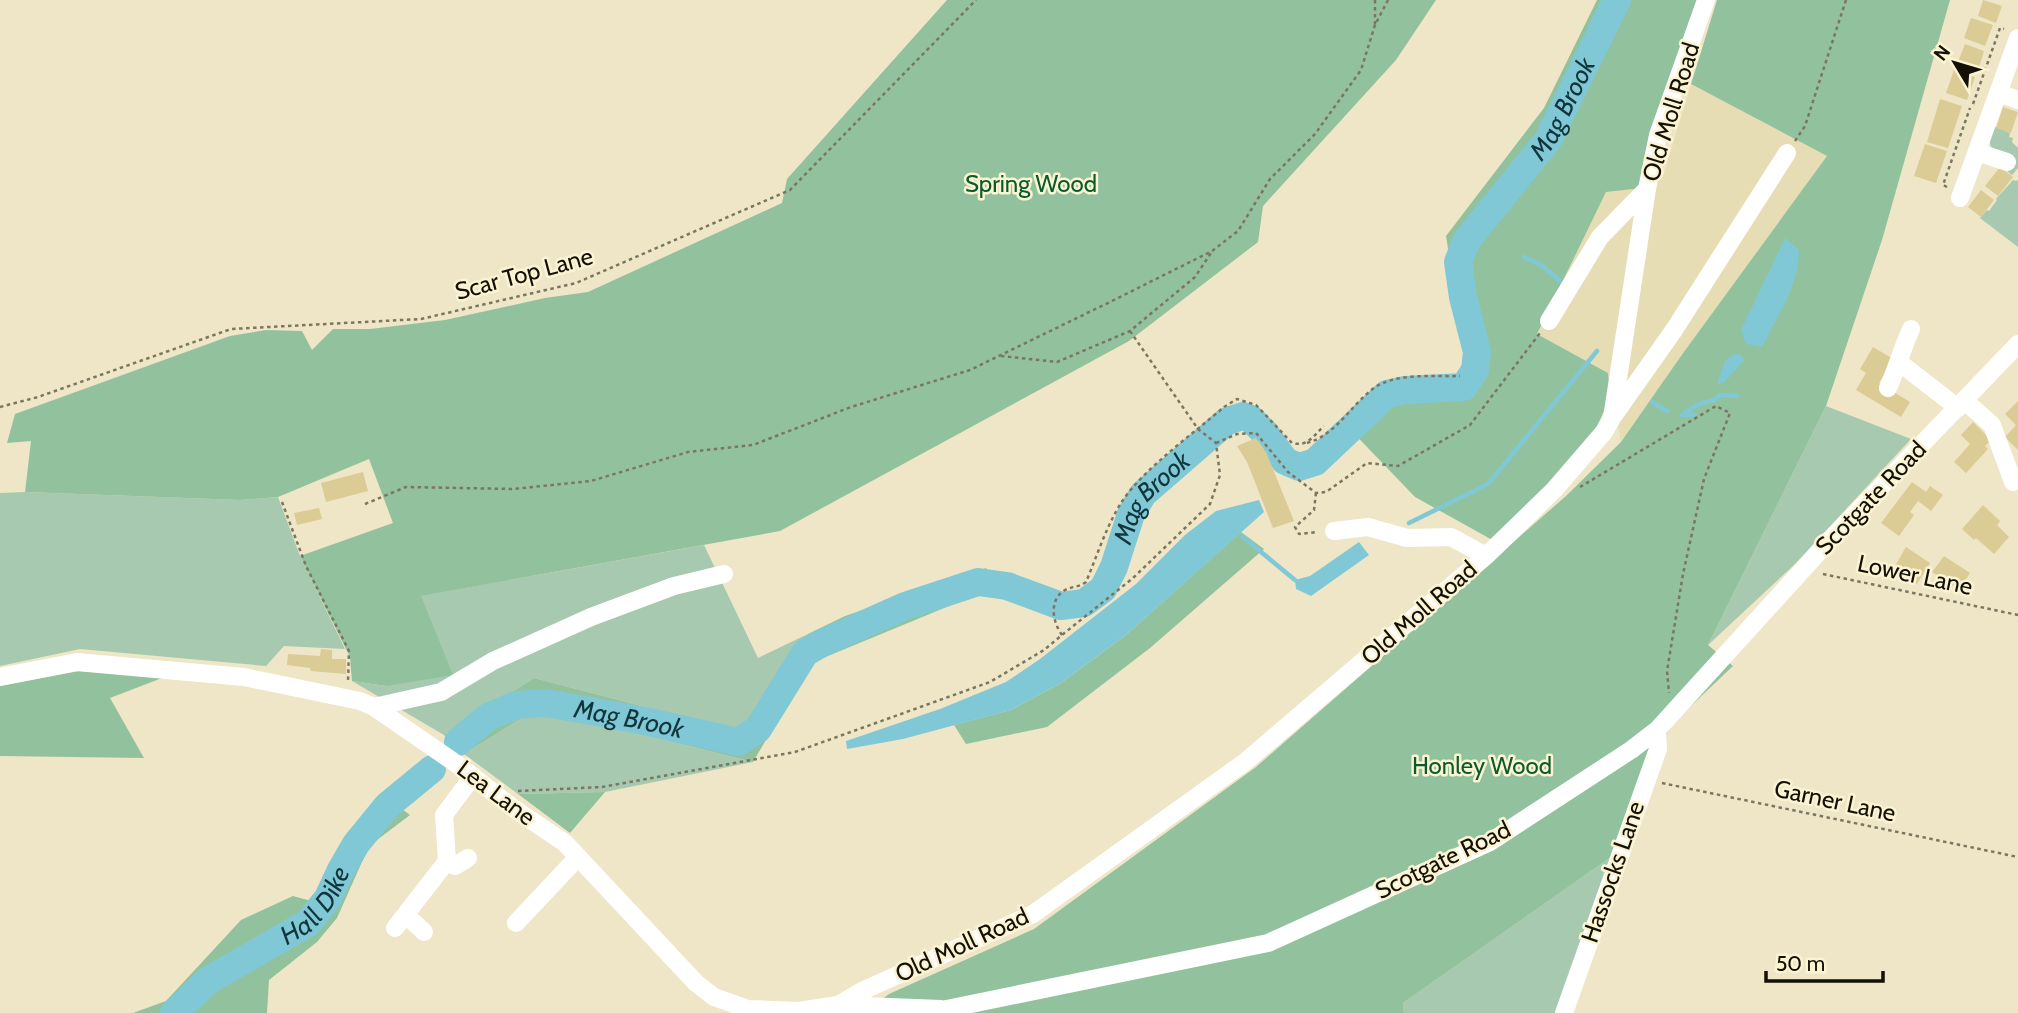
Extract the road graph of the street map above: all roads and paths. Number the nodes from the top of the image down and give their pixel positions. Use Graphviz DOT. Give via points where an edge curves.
graph roads {
  1 [pos="976,0"];
  2 [pos="1375,0"];
  3 [pos="1388,0"];
  4 [pos="1706,0"];
  5 [pos="1846,0"];
  6 [pos="1375,25"];
  7 [pos="2015,35"];
  8 [pos="2000,93"];
  9 [pos="2018,100"];
  10 [pos="1978,152"];
  11 [pos="1787,153"];
  12 [pos="2007,162"];
  13 [pos="1943,185"];
  14 [pos="1647,190"];
  15 [pos="1960,198"];
  16 [pos="1212,251"];
  17 [pos="1549,320"];
  18 [pos="1911,329"];
  19 [pos="1130,331"];
  20 [pos="2018,344"];
  21 [pos="1001,356"];
  22 [pos="1900,363"];
  23 [pos="1460,376"];
  24 [pos="1888,388"];
  25 [pos="1961,404"];
  26 [pos="0,407"];
  27 [pos="1612,418"];
  28 [pos="1324,426"];
  29 [pos="1198,429"];
  30 [pos="1216,443"];
  31 [pos="1307,443"];
  32 [pos="2013,482"];
  33 [pos="1577,489"];
  34 [pos="1316,493"];
  35 [pos="282,502"];
  36 [pos="365,504"];
  37 [pos="1334,531"];
  38 [pos="1486,556"];
  39 [pos="1804,569"];
  40 [pos="724,574"];
  41 [pos="2018,615"];
  42 [pos="1062,635"];
  43 [pos="0,677"];
  44 [pos="348,698"];
  45 [pos="374,707"];
  46 [pos="1672,713"];
  47 [pos="1657,730"];
  48 [pos="473,776"];
  49 [pos="1646,779"];
  50 [pos="501,799"];
  51 [pos="578,857"];
  52 [pos="2018,857"];
  53 [pos="468,858"];
  54 [pos="447,861"];
  55 [pos="516,923"];
  56 [pos="424,932"];
  57 [pos="838,1005"];
  58 [pos="934,1011"];
  59 [pos="1564,1013"];
  1 -- 26 [label="path, Scar Top Lane" via="790,190 576,283 421,319 231,329"];
  2 -- 6 [label="path"];
  3 -- 6 [label="path"];
  4 -- 14 [label="street, Old Moll Road" via="1658,135"];
  5 -- 11 [label="path" via="1805,126"];
  6 -- 16 [label="path" via="1361,70 1323,124 1270,179 1238,231"];
  7 -- 8 [label="street"];
  7 -- 13 [label="path" via="2000,28"];
  8 -- 9 [label="street"];
  8 -- 10 [label="street"];
  10 -- 12 [label="street"];
  10 -- 15 [label="street"];
  11 -- 27 [label="street"];
  14 -- 17 [label="street" via="1600,237"];
  14 -- 27 [label="street, Old Moll Road"];
  16 -- 19 [label="path" via="1195,277"];
  16 -- 21 [label="path"];
  17 -- 34 [label="path" via="1470,425 1398,466 1367,463 1326,492"];
  18 -- 22 [label="street"];
  19 -- 21 [label="path" via="1057,362"];
  19 -- 29 [label="path"];
  20 -- 25 [label="street, Scotgate Road"];
  21 -- 36 [label="path" via="753,445 688,452 591,481 513,489 406,487"];
  22 -- 24 [label="street"];
  22 -- 25 [label="street"];
  23 -- 31 [label="path" via="1398,379 1375,387 1327,433"];
  25 -- 32 [label="street" via="1992,425"];
  25 -- 39 [label="street, Scotgate Road"];
  27 -- 38 [label="street, Old Moll Road" via="1554,490"];
  28 -- 31 [label="path"];
  29 -- 30 [label="path"];
  29 -- 31 [label="path" via="1237,400 1256,405 1292,443"];
  29 -- 42 [label="path" via="1128,494 1086,582 1058,597 1052,613"];
  30 -- 34 [label="path" via="1237,434 1256,433 1287,472"];
  30 -- 42 [label="path" via="1220,475 1210,504 1133,578"];
  33 -- 46 [label="path" via="1716,405 1730,413 1704,479 1683,574 1667,671"];
  34 -- 37 [label="path" via="1314,510 1296,531"];
  35 -- 44 [label="path" via="306,566 349,651"];
  37 -- 38 [label="street" via="1368,527 1407,538 1451,537"];
  38 -- 57 [label="street, Old Moll Road" via="1245,762 1033,914"];
  39 -- 41 [label="path, Lower Lane"];
  39 -- 46 [label="street, Scotgate Road"];
  40 -- 45 [label="street" via="674,586 591,617 492,661 441,692"];
  42 -- 50 [label="path" via="990,682 795,752 602,787 521,790"];
  43 -- 44 [label="street, Lea Lane" via="77,662 244,677"];
  44 -- 45 [label="street, Lea Lane"];
  45 -- 48 [label="street, Lea Lane"];
  46 -- 47 [label="street, Scotgate Road"];
  47 -- 49 [label="street, Hassocks Lane" via="1658,749"];
  47 -- 58 [label="street, Scotgate Road" via="1490,842 1268,943"];
  48 -- 50 [label="street, Lea Lane"];
  48 -- 54 [label="street" via="444,815"];
  49 -- 52 [label="path, Garner Lane"];
  49 -- 59 [label="street, Hassocks Lane"];
  50 -- 51 [label="street, Lea Lane"];
  51 -- 55 [label="street"];
  51 -- 57 [label="street, Lea Lane" via="714,997 748,1009 799,1011"];
  53 -- 54 [label="street" via="455,866"];
  54 -- 56 [label="street" via="401,921"];
  57 -- 58 [label="street, Lea Lane"];
}
